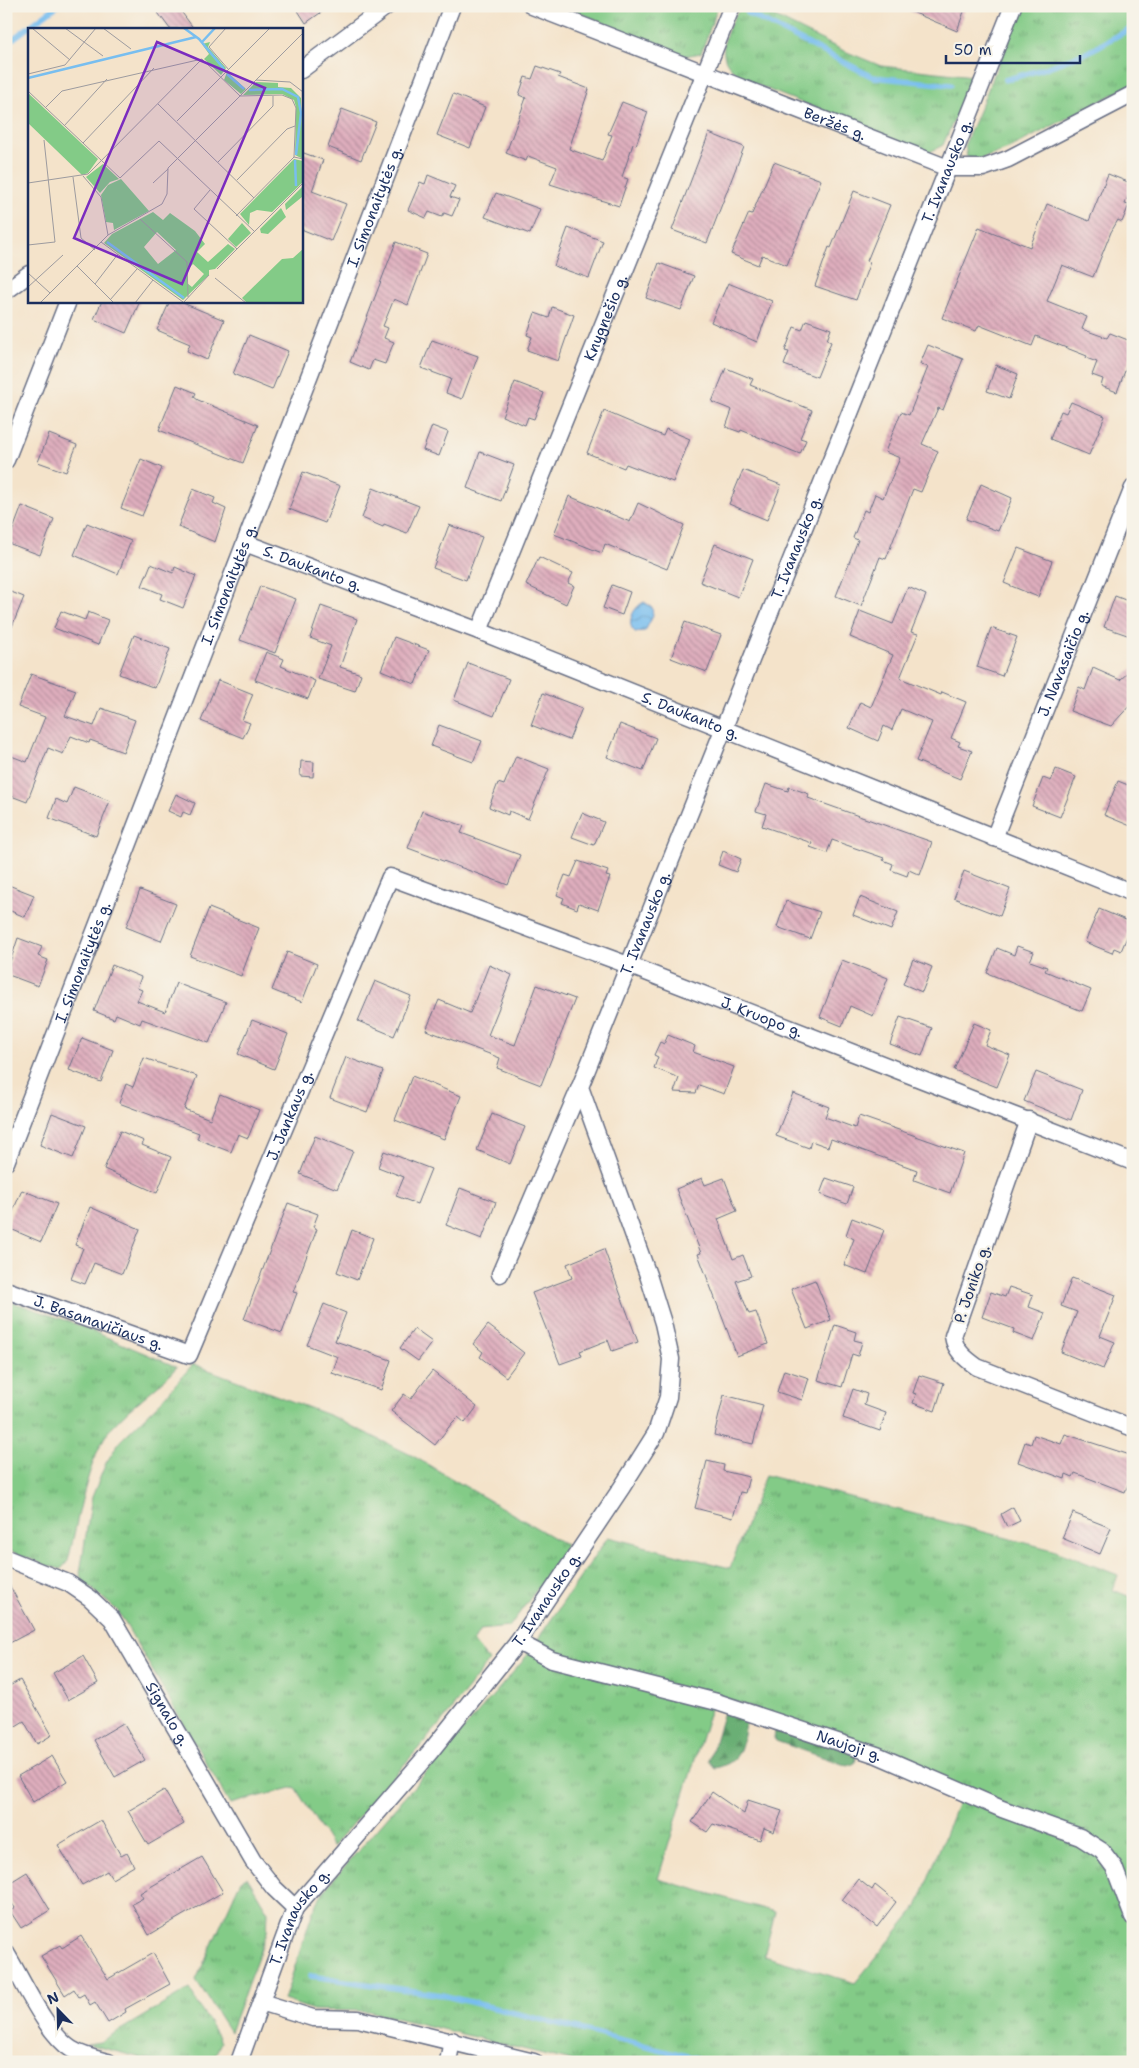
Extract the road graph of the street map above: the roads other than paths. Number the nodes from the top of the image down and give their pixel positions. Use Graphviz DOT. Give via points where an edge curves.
graph roads {
  1 [pos="387,6"];
  2 [pos="452,6"];
  3 [pos="532,6"];
  4 [pos="732,6"];
  5 [pos="1012,6"];
  6 [pos="302,69"];
  7 [pos="705,74"];
  8 [pos="1133,94"];
  9 [pos="948,168"];
  10 [pos="28,275"];
  11 [pos="6,291"];
  12 [pos="68,302"];
  13 [pos="6,460"];
  14 [pos="1133,488"];
  15 [pos="245,543"];
  16 [pos="479,631"];
  17 [pos="724,729"];
  18 [pos="994,838"];
  19 [pos="390,877"];
  20 [pos="1133,893"];
  21 [pos="628,965"];
  22 [pos="580,1087"];
  23 [pos="1029,1120"];
  24 [pos="6,1162"];
  25 [pos="1133,1162"];
  26 [pos="500,1274"];
  27 [pos="6,1290"];
  28 [pos="189,1355"];
  29 [pos="1133,1428"];
  30 [pos="6,1558"];
  31 [pos="518,1642"];
  32 [pos="295,1908"];
  33 [pos="1133,1917"];
  34 [pos="6,1953"];
  35 [pos="261,2002"];
  36 [pos="452,2040"];
  37 [pos="108,2062"];
  38 [pos="239,2062"];
  39 [pos="448,2062"];
  40 [pos="534,2062"];
  1 -- 6 [label="street"];
  2 -- 15 [label="street, I. Simonaitytės g."];
  3 -- 7 [label="street, Beržės g."];
  4 -- 7 [label="street, Knygnešio g."];
  5 -- 9 [label="street, T. Ivanausko g."];
  7 -- 9 [label="street, Beržės g."];
  7 -- 16 [label="street, Knygnešio g."];
  8 -- 9 [label="street, Beržės g." via="1008,159 983,168"];
  9 -- 17 [label="street, T. Ivanausko g."];
  10 -- 11 [label="street"];
  12 -- 13 [label="street"];
  14 -- 18 [label="street, J. Navasaičio g."];
  15 -- 16 [label="street, S. Daukanto g."];
  15 -- 24 [label="street, I. Simonaitytės g."];
  16 -- 17 [label="street, S. Daukanto g."];
  17 -- 18 [label="street, S. Daukanto g."];
  17 -- 21 [label="street, T. Ivanausko g."];
  18 -- 20 [label="street, S. Daukanto g."];
  19 -- 21 [label="street, J. Kruopo g."];
  19 -- 28 [label="street, J. Jankaus g."];
  21 -- 22 [label="street, T. Ivanausko g."];
  21 -- 23 [label="street, J. Kruopo g."];
  22 -- 26 [label="street, T. Ivanausko g."];
  22 -- 31 [label="street, T. Ivanausko g." via="663,1323 670,1359 668,1397 656,1433"];
  23 -- 25 [label="street, J. Kruopo g."];
  23 -- 29 [label="street, P. Joniko g." via="954,1343 963,1357 977,1367"];
  27 -- 28 [label="street, J. Basanavičiaus g."];
  30 -- 32 [label="street, Signalo g." via="68,1583 112,1619 253,1862"];
  31 -- 32 [label="street, T. Ivanausko g." via="430,1752"];
  31 -- 33 [label="street, Naujoji g." via="552,1660 716,1702 877,1755 1002,1809 1080,1837 1102,1851 1114,1867"];
  32 -- 35 [label="street, T. Ivanausko g."];
  34 -- 37 [label="street" via="61,2041 85,2056"];
  35 -- 36 [label="street" via="313,2018 358,2019"];
  35 -- 38 [label="street, T. Ivanausko g."];
  36 -- 39 [label="street"];
  36 -- 40 [label="street"];
}
